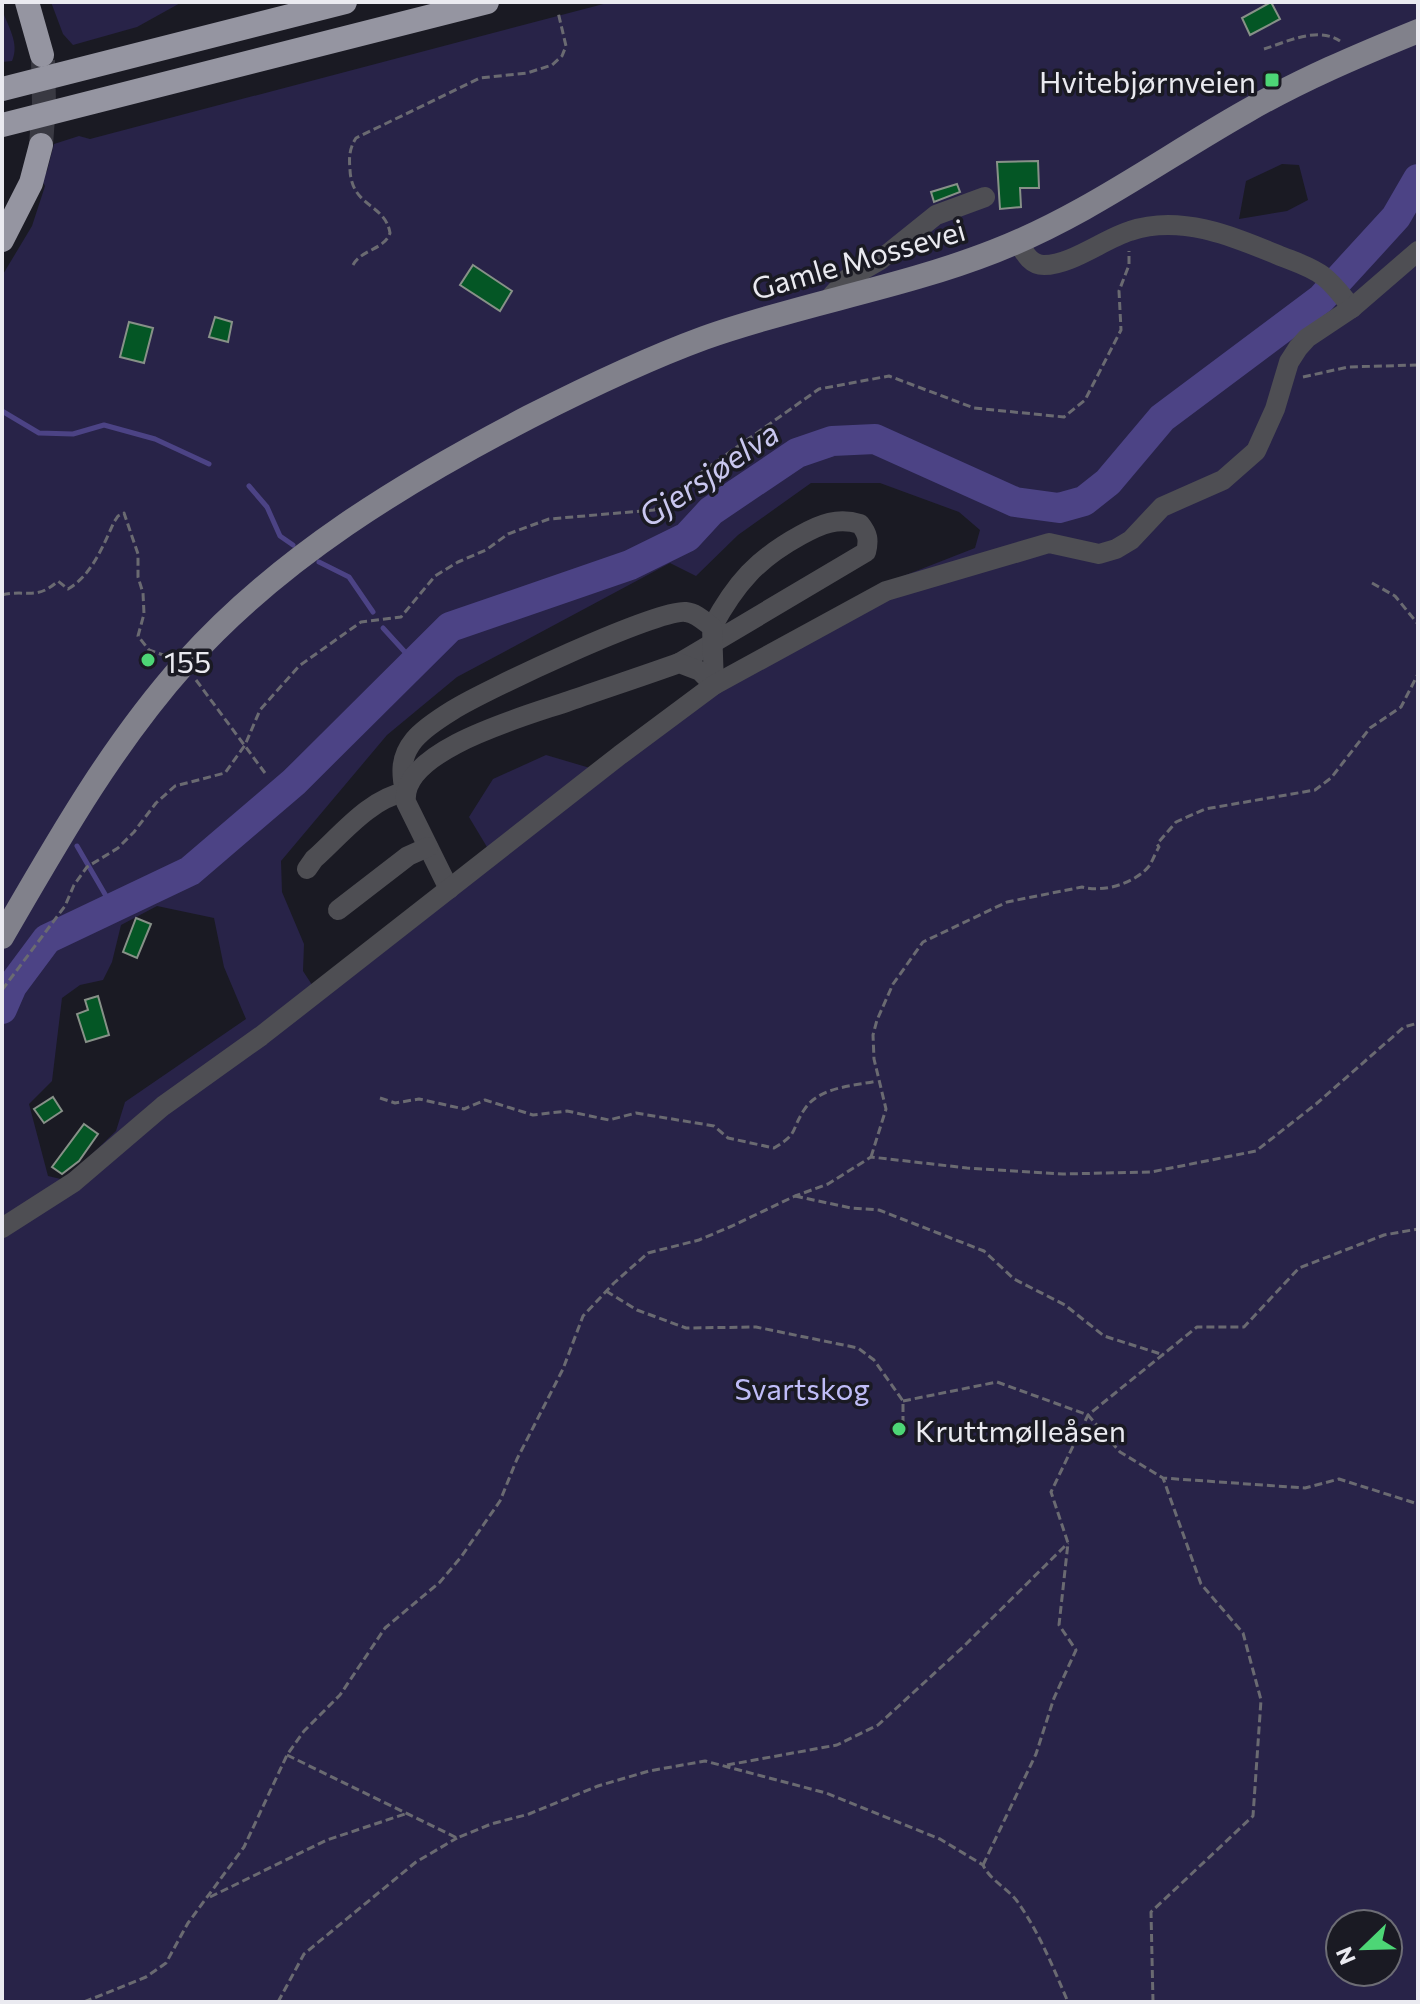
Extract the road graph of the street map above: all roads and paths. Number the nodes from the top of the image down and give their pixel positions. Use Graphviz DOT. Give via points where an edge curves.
graph roads {
  1 [pos="27,2"];
  2 [pos="345,2"];
  3 [pos="487,2"];
  4 [pos="558,12"];
  5 [pos="1418,31"];
  6 [pos="1264,49"];
  7 [pos="42,55"];
  8 [pos="1358,56"];
  9 [pos="2,89"];
  10 [pos="2,125"];
  11 [pos="41,145"];
  12 [pos="985,197"];
  13 [pos="1128,231"];
  14 [pos="2,240"];
  15 [pos="1018,242"];
  16 [pos="1418,251"];
  17 [pos="353,265"];
  18 [pos="828,300"];
  19 [pos="1346,300"];
  20 [pos="1418,365"];
  21 [pos="1283,382"];
  22 [pos="1372,583"];
  23 [pos="2,595"];
  24 [pos="1418,622"];
  25 [pos="713,635"];
  26 [pos="679,663"];
  27 [pos="184,664"];
  28 [pos="1418,674"];
  29 [pos="714,685"];
  30 [pos="245,745"];
  31 [pos="265,773"];
  32 [pos="405,792"];
  33 [pos="428,847"];
  34 [pos="307,869"];
  35 [pos="449,889"];
  36 [pos="338,910"];
  37 [pos="5,926"];
  38 [pos="2,990"];
  39 [pos="1418,1023"];
  40 [pos="877,1081"];
  41 [pos="380,1098"];
  42 [pos="871,1157"];
  43 [pos="795,1196"];
  44 [pos="2,1228"];
  45 [pos="1418,1229"];
  46 [pos="606,1291"];
  47 [pos="1164,1356"];
  48 [pos="903,1401"];
  49 [pos="1088,1415"];
  50 [pos="903,1428"];
  51 [pos="1163,1478"];
  52 [pos="1418,1504"];
  53 [pos="1068,1543"];
  54 [pos="287,1755"];
  55 [pos="725,1765"];
  56 [pos="405,1814"];
  57 [pos="457,1838"];
  58 [pos="983,1865"];
  59 [pos="210,1897"];
  60 [pos="84,2002"];
  61 [pos="278,2002"];
  62 [pos="1068,2002"];
  63 [pos="1153,2002"];
  1 -- 7 [label="highway"];
  2 -- 9 [label="highway"];
  3 -- 10 [label="highway"];
  4 -- 17 [label="path" via="566,46 552,65 480,78 356,138 349,156 353,188 383,218 390,233 387,241 361,254"];
  5 -- 8 [label="main road, Gamle Mossevei"];
  6 -- 8 [label="path" via="1325,35"];
  8 -- 15 [label="main road, Gamle Mossevei" via="1262,102 1103,199"];
  11 -- 14 [label="highway" via="31,183"];
  12 -- 18 [label="street" via="936,215 847,279"];
  13 -- 15 [label="street" via="1042,265 1034,263"];
  13 -- 19 [label="street" via="1153,225 1234,227 1323,275"];
  13 -- 30 [label="path" via="1129,265 1119,291 1121,330 1085,400 1064,417 974,408 889,376 819,389 654,510 549,519 508,534 435,576 401,617 361,622 299,666 260,710"];
  15 -- 18 [label="main road, Gamle Mossevei"];
  16 -- 19 [label="street"];
  18 -- 27 [label="main road, Gamle Mossevei" via="698,340 581,391 422,475 315,546 250,598"];
  19 -- 21 [label="street" via="1307,338 1289,362"];
  20 -- 21 [label="path" via="1348,367"];
  21 -- 29 [label="street" via="1256,451 1223,480 1162,507 1116,549 1099,554 1049,543 886,591"];
  22 -- 24 [label="path" via="1395,596"];
  23 -- 27 [label="path" via="45,593 58,581 68,589 73,586 83,579 124,513 138,554 143,593 138,636 149,650"];
  25 -- 25 [label="street" via="866,552 866,531 860,524 835,520 773,550 749,572"];
  25 -- 26 [label="street"];
  25 -- 29 [label="street"];
  25 -- 32 [label="street" via="700,617 670,613 489,690 414,740 401,770"];
  26 -- 29 [label="street" via="700,671"];
  26 -- 32 [label="street" via="477,733 429,762"];
  27 -- 30 [label="path"];
  27 -- 37 [label="main road, Gamle Mossevei" via="115,751"];
  28 -- 40 [label="path" via="1401,707 1370,728 1331,778 1315,790 1205,809 1176,822 1157,844 1148,867 1120,886 1082,887 1007,902 923,942 893,984 877,1020"];
  29 -- 35 [label="street"];
  30 -- 31 [label="path"];
  30 -- 38 [label="path" via="225,773 175,786 118,848 89,864 65,906"];
  32 -- 33 [label="street"];
  32 -- 34 [label="street" via="369,810"];
  33 -- 35 [label="street"];
  33 -- 36 [label="street" via="408,856"];
  35 -- 44 [label="street" via="163,1106 74,1182"];
  39 -- 42 [label="path" via="1404,1027 1256,1151 1151,1172 1063,1174"];
  40 -- 41 [label="path" via="824,1092 805,1108 791,1138 774,1148 728,1138 714,1126 636,1113 609,1120 567,1111 533,1115 485,1100 464,1109 419,1099 395,1103"];
  40 -- 42 [label="path" via="886,1109"];
  42 -- 43 [label="path" via="828,1184"];
  43 -- 46 [label="path" via="699,1240 648,1253"];
  43 -- 47 [label="path" via="879,1210 984,1251 1014,1279 1065,1305 1104,1336"];
  45 -- 47 [label="path" via="1384,1235 1299,1268 1244,1327 1197,1327"];
  46 -- 48 [label="path" via="637,1310 686,1328 756,1327 858,1348 874,1360"];
  46 -- 54 [label="path" via="583,1316 500,1501 440,1582 385,1628 340,1695"];
  47 -- 49 [label="path"];
  48 -- 49 [label="path" via="997,1382"];
  48 -- 50 [label="path"];
  49 -- 51 [label="path" via="1120,1452"];
  49 -- 53 [label="path" via="1051,1492"];
  51 -- 52 [label="path" via="1305,1488 1339,1479"];
  51 -- 63 [label="path" via="1201,1584 1243,1633 1261,1700 1253,1816 1151,1912"];
  53 -- 55 [label="path" via="878,1725 837,1745"];
  53 -- 58 [label="path" via="1059,1625 1076,1650 1036,1754"];
  54 -- 56 [label="path"];
  54 -- 59 [label="path" via="244,1847"];
  55 -- 57 [label="path" via="705,1761 649,1771"];
  55 -- 58 [label="path" via="826,1793 940,1839"];
  56 -- 57 [label="path"];
  56 -- 59 [label="path" via="327,1840"];
  57 -- 61 [label="path" via="416,1862 304,1954"];
  58 -- 62 [label="path" via="1015,1899 1040,1938"];
  59 -- 60 [label="path" via="166,1963 146,1977"];
}
